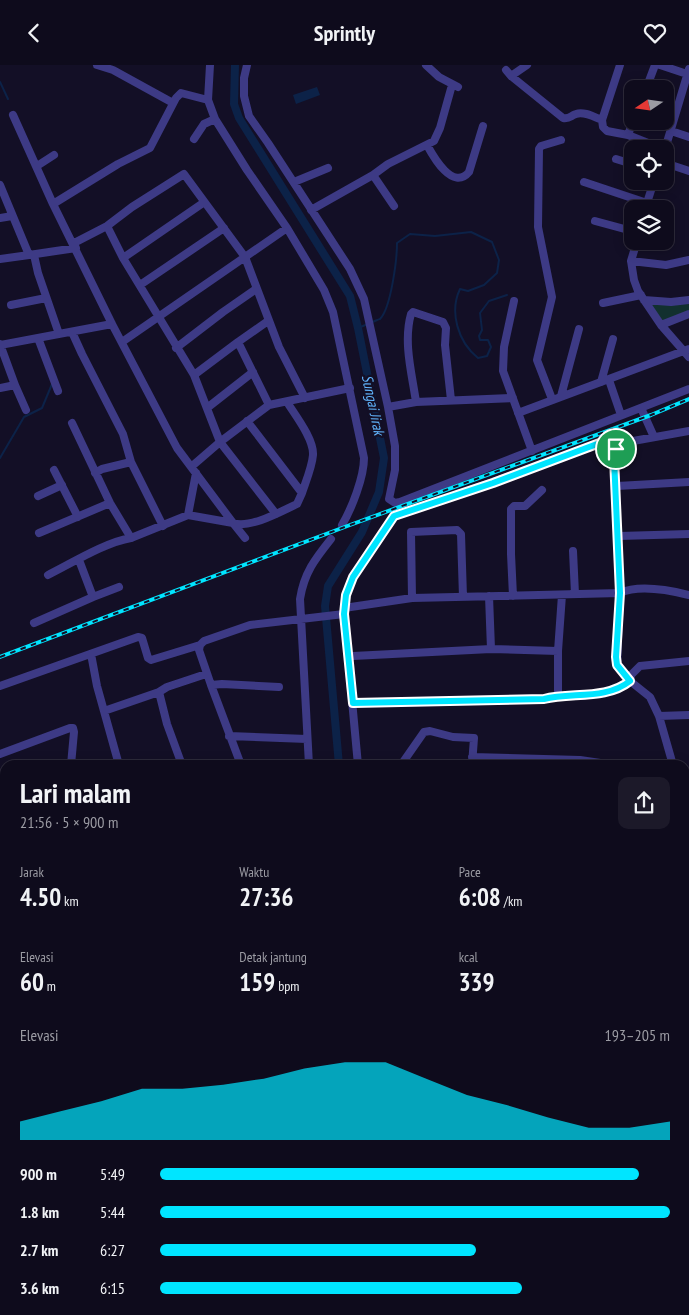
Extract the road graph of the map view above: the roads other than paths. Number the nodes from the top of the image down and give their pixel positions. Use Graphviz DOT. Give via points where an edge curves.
graph roads {
  1 [pos="97,65"];
  2 [pos="210,65"];
  3 [pos="247,65"];
  4 [pos="426,65"];
  5 [pos="527,65"];
  6 [pos="620,65"];
  7 [pos="655,65"];
  8 [pos="660,65"];
  9 [pos="688,72"];
  10 [pos="649,80"];
  11 [pos="208,100"];
  12 [pos="680,101"];
  13 [pos="173,103"];
  14 [pos="689,103"];
  15 [pos="13,115"];
  16 [pos="215,119"];
  17 [pos="602,120"];
  18 [pos="483,126"];
  19 [pos="630,130"];
  20 [pos="671,131"];
  21 [pos="628,135"];
  22 [pos="689,137"];
  23 [pos="194,139"];
  24 [pos="561,140"];
  25 [pos="641,140"];
  26 [pos="668,140"];
  27 [pos="427,145"];
  28 [pos="54,155"];
  29 [pos="616,159"];
  30 [pos="624,162"];
  31 [pos="37,166"];
  32 [pos="674,166"];
  33 [pos="328,169"];
  34 [pos="689,171"];
  35 [pos="373,175"];
  36 [pos="294,182"];
  37 [pos="584,182"];
  38 [pos="0,185"];
  39 [pos="630,200"];
  40 [pos="204,203"];
  41 [pos="53,204"];
  42 [pos="394,206"];
  43 [pos="311,210"];
  44 [pos="12,216"];
  45 [pos="0,218"];
  46 [pos="596,221"];
  47 [pos="107,226"];
  48 [pos="224,228"];
  49 [pos="287,228"];
  50 [pos="624,229"];
  51 [pos="75,246"];
  52 [pos="635,250"];
  53 [pos="32,255"];
  54 [pos="244,257"];
  55 [pos="124,258"];
  56 [pos="0,259"];
  57 [pos="689,260"];
  58 [pos="632,261"];
  59 [pos="140,285"];
  60 [pos="256,289"];
  61 [pos="643,297"];
  62 [pos="46,298"];
  63 [pos="689,300"];
  64 [pos="514,301"];
  65 [pos="603,303"];
  66 [pos="11,305"];
  67 [pos="689,314"];
  68 [pos="159,315"];
  69 [pos="268,321"];
  70 [pos="112,324"];
  71 [pos="661,325"];
  72 [pos="579,329"];
  73 [pos="72,332"];
  74 [pos="59,334"];
  75 [pos="38,338"];
  76 [pos="613,339"];
  77 [pos="238,341"];
  78 [pos="122,342"];
  79 [pos="0,345"];
  80 [pos="176,348"];
  81 [pos="688,352"];
  82 [pos="253,371"];
  83 [pos="194,375"];
  84 [pos="605,381"];
  85 [pos="15,385"];
  86 [pos="56,386"];
  87 [pos="0,388"];
  88 [pos="350,389"];
  89 [pos="689,389"];
  90 [pos="561,396"];
  91 [pos="513,397"];
  92 [pos="305,398"];
  93 [pos="552,399"];
  94 [pos="451,401"];
  95 [pos="287,402"];
  96 [pos="416,402"];
  97 [pos="269,405"];
  98 [pos="207,407"];
  99 [pos="388,407"];
  100 [pos="642,408"];
  101 [pos="26,410"];
  102 [pos="518,413"];
  103 [pos="621,415"];
  104 [pos="247,421"];
  105 [pos="72,423"];
  106 [pos="689,431"];
  107 [pos="654,437"];
  108 [pos="220,442"];
  109 [pos="622,443"];
  110 [pos="532,451"];
  111 [pos="131,462"];
  112 [pos="54,470"];
  113 [pos="193,470"];
  114 [pos="95,473"];
  115 [pos="689,482"];
  116 [pos="62,485"];
  117 [pos="617,486"];
  118 [pos="542,490"];
  119 [pos="302,493"];
  120 [pos="38,495"];
  121 [pos="110,503"];
  122 [pos="276,514"];
  123 [pos="188,515"];
  124 [pos="78,517"];
  125 [pos="233,523"];
  126 [pos="342,525"];
  127 [pos="164,526"];
  128 [pos="39,533"];
  129 [pos="689,534"];
  130 [pos="618,536"];
  131 [pos="131,538"];
  132 [pos="246,538"];
  133 [pos="331,539"];
  134 [pos="572,551"];
  135 [pos="79,560"];
  136 [pos="48,575"];
  137 [pos="119,587"];
  138 [pos="620,593"];
  139 [pos="575,594"];
  140 [pos="562,595"];
  141 [pos="689,595"];
  142 [pos="513,596"];
  143 [pos="93,597"];
  144 [pos="463,597"];
  145 [pos="489,597"];
  146 [pos="412,598"];
  147 [pos="342,612"];
  148 [pos="303,619"];
  149 [pos="34,623"];
  150 [pos="200,645"];
  151 [pos="492,649"];
  152 [pos="558,651"];
  153 [pos="91,654"];
  154 [pos="353,656"];
  155 [pos="689,661"];
  156 [pos="206,674"];
  157 [pos="630,681"];
  158 [pos="211,685"];
  159 [pos="0,686"];
  160 [pos="279,687"];
  161 [pos="159,692"];
  162 [pos="558,696"];
  163 [pos="353,703"];
  164 [pos="104,711"];
  165 [pos="689,715"];
  166 [pos="659,716"];
  167 [pos="229,735"];
  168 [pos="307,739"];
  169 [pos="0,754"];
  170 [pos="71,760"];
  171 [pos="119,760"];
  172 [pos="180,760"];
  173 [pos="238,760"];
  174 [pos="309,760"];
  175 [pos="358,760"];
  176 [pos="404,760"];
  177 [pos="472,760"];
  178 [pos="673,760"];
  1 -- 13 [label="street" via="113,70"];
  2 -- 11 [label="street"];
  3 -- 36 [label="street" via="244,96 249,117"];
  4 -- 27 [label="street" via="455,86 438,135"];
  5 -- 17 [label="street" via="509,73 564,118 582,113"];
  6 -- 17 [label="street"];
  7 -- 10 [label="street"];
  8 -- 9 [label="street"];
  9 -- 12 [label="street"];
  11 -- 13 [label="street" via="182,93"];
  11 -- 16 [label="street"];
  12 -- 14 [label="street"];
  12 -- 20 [label="street"];
  13 -- 41 [label="street" via="150,148"];
  15 -- 31 [label="street"];
  16 -- 23 [label="street" via="204,124"];
  16 -- 49 [label="street"];
  17 -- 21 [label="street" via="607,131"];
  18 -- 27 [label="street" via="465,177 453,177 439,164"];
  19 -- 21 [label="street"];
  20 -- 22 [label="street"];
  20 -- 26 [label="street"];
  21 -- 25 [label="street"];
  24 -- 93 [label="street" via="539,149 538,227 552,297 537,360"];
  27 -- 35 [label="street"];
  28 -- 31 [label="street"];
  29 -- 30 [label="street"];
  31 -- 41 [label="street"];
  32 -- 34 [label="street"];
  33 -- 36 [label="street"];
  35 -- 42 [label="street"];
  35 -- 43 [label="street"];
  36 -- 43 [label="street"];
  37 -- 39 [label="street"];
  38 -- 44 [label="street"];
  40 -- 47 [label="street" via="184,173"];
  40 -- 48 [label="street"];
  40 -- 55 [label="street"];
  41 -- 51 [label="street"];
  43 -- 99 [label="street" via="350,269 364,299"];
  44 -- 45 [label="street"];
  44 -- 53 [label="street"];
  46 -- 50 [label="street"];
  47 -- 51 [label="street"];
  47 -- 55 [label="street"];
  48 -- 54 [label="street"];
  48 -- 59 [label="street"];
  49 -- 54 [label="street"];
  49 -- 88 [label="street" via="333,312"];
  51 -- 53 [label="street"];
  51 -- 70 [label="street"];
  52 -- 58 [label="street"];
  53 -- 56 [label="street"];
  53 -- 62 [label="street"];
  54 -- 60 [label="street"];
  54 -- 68 [label="street"];
  55 -- 59 [label="street"];
  57 -- 58 [label="street" via="666,265"];
  58 -- 61 [label="street" via="634,280"];
  59 -- 68 [label="street"];
  60 -- 69 [label="street"];
  60 -- 80 [label="street"];
  61 -- 63 [label="street" via="671,302"];
  61 -- 65 [label="street"];
  61 -- 71 [label="street"];
  62 -- 66 [label="street"];
  62 -- 74 [label="street"];
  64 -- 91 [label="street" via="503,363"];
  67 -- 71 [label="street"];
  68 -- 78 [label="street"];
  68 -- 80 [label="street"];
  69 -- 77 [label="street"];
  69 -- 92 [label="street"];
  70 -- 73 [label="street"];
  70 -- 78 [label="street"];
  71 -- 81 [label="street"];
  72 -- 90 [label="street"];
  73 -- 74 [label="street"];
  73 -- 111 [label="street" via="123,434"];
  74 -- 75 [label="street"];
  75 -- 79 [label="street"];
  75 -- 86 [label="street"];
  76 -- 84 [label="street"];
  77 -- 82 [label="street"];
  77 -- 83 [label="street"];
  78 -- 113 [label="street" via="177,448"];
  79 -- 85 [label="street"];
  80 -- 83 [label="street"];
  81 -- 84 [label="street"];
  82 -- 97 [label="street"];
  82 -- 98 [label="street"];
  83 -- 98 [label="street"];
  84 -- 90 [label="street"];
  84 -- 103 [label="street"];
  85 -- 87 [label="street"];
  85 -- 101 [label="street"];
  88 -- 92 [label="street"];
  88 -- 126 [label="street" via="364,465"];
  89 -- 100 [label="street"];
  90 -- 93 [label="street"];
  91 -- 94 [label="street"];
  91 -- 102 [label="street"];
  92 -- 95 [label="street"];
  93 -- 102 [label="street"];
  94 -- 96 [label="street"];
  94 -- 96 [label="street" via="446,325 414,312 409,322 408,343"];
  95 -- 97 [label="street"];
  95 -- 119 [label="street" via="313,451"];
  96 -- 99 [label="street"];
  97 -- 104 [label="street"];
  98 -- 108 [label="street"];
  99 -- 110 [label="street" via="395,453 389,499 396,503"];
  100 -- 103 [label="street"];
  100 -- 107 [label="street"];
  102 -- 110 [label="street"];
  103 -- 110 [label="street"];
  104 -- 108 [label="street"];
  104 -- 119 [label="street"];
  105 -- 114 [label="street"];
  106 -- 107 [label="street"];
  107 -- 109 [label="street"];
  108 -- 113 [label="street"];
  108 -- 122 [label="street"];
  109 -- 117 [label="street" via="614,458"];
  109 -- 147 [label="street" via="605,441 394,516 353,577"];
  111 -- 114 [label="street"];
  111 -- 127 [label="street"];
  112 -- 116 [label="street"];
  113 -- 123 [label="street"];
  113 -- 125 [label="street"];
  114 -- 121 [label="street"];
  115 -- 117 [label="street"];
  116 -- 120 [label="street"];
  116 -- 124 [label="street"];
  117 -- 130 [label="street"];
  118 -- 142 [label="street" via="526,505 512,509"];
  119 -- 122 [label="street" via="297,504"];
  121 -- 124 [label="street"];
  121 -- 131 [label="street"];
  122 -- 125 [label="street" via="247,524"];
  123 -- 125 [label="street"];
  123 -- 127 [label="street"];
  124 -- 128 [label="street"];
  125 -- 132 [label="street"];
  127 -- 131 [label="street"];
  129 -- 130 [label="street"];
  130 -- 138 [label="street"];
  131 -- 135 [label="street"];
  133 -- 148 [label="street" via="311,565 302,585"];
  134 -- 139 [label="street"];
  135 -- 136 [label="street"];
  135 -- 143 [label="street"];
  137 -- 143 [label="street"];
  138 -- 139 [label="street"];
  138 -- 141 [label="street" via="628,589 668,589"];
  138 -- 157 [label="street" via="616,657 617,665"];
  139 -- 140 [label="street"];
  140 -- 142 [label="street"];
  140 -- 152 [label="street"];
  142 -- 145 [label="street"];
  143 -- 149 [label="street"];
  144 -- 145 [label="street"];
  144 -- 146 [label="street"];
  144 -- 146 [label="street" via="461,534 457,530 411,532"];
  145 -- 151 [label="street"];
  146 -- 147 [label="street"];
  147 -- 148 [label="street"];
  147 -- 163 [label="street"];
  148 -- 150 [label="street" via="246,625"];
  148 -- 168 [label="street"];
  150 -- 153 [label="street" via="151,660 140,637"];
  150 -- 156 [label="street"];
  151 -- 152 [label="street"];
  151 -- 154 [label="street"];
  152 -- 162 [label="street"];
  153 -- 159 [label="street"];
  153 -- 164 [label="street"];
  155 -- 157 [label="street" via="640,667 631,675"];
  156 -- 158 [label="street"];
  156 -- 161 [label="street"];
  157 -- 162 [label="street" via="622,688 608,692"];
  157 -- 166 [label="street" via="650,697"];
  158 -- 160 [label="street"];
  158 -- 167 [label="street"];
  161 -- 164 [label="street"];
  161 -- 172 [label="street"];
  162 -- 163 [label="street" via="544,699"];
  163 -- 175 [label="street"];
  164 -- 171 [label="street"];
  165 -- 166 [label="street"];
  166 -- 178 [label="street"];
  167 -- 168 [label="street"];
  167 -- 173 [label="street"];
  168 -- 174 [label="street"];
  169 -- 170 [label="street" via="70,728 74,730"];
  176 -- 177 [label="street" via="424,732 430,731 474,738"];
}
